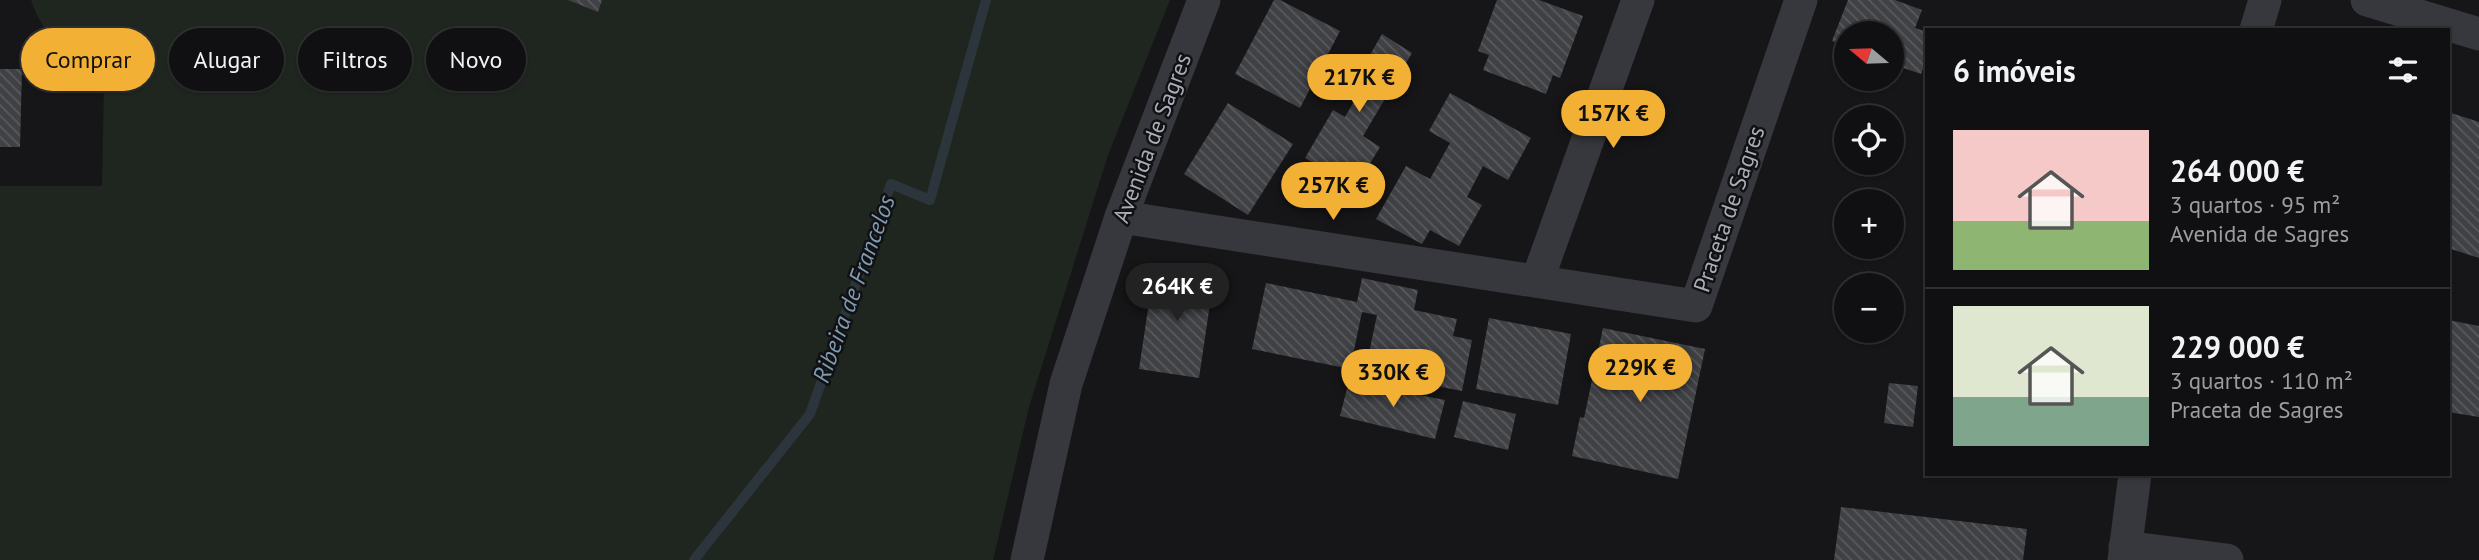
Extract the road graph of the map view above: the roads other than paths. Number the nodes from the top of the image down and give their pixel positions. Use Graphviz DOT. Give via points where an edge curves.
graph roads {
  1 [pos="1204,0"];
  2 [pos="1638,0"];
  3 [pos="1801,0"];
  4 [pos="2265,0"];
  5 [pos="2367,0"];
  6 [pos="2257,28"];
  7 [pos="2479,34"];
  8 [pos="1121,217"];
  9 [pos="1537,281"];
  10 [pos="2136,476"];
  11 [pos="2124,553"];
  12 [pos="1027,560"];
  13 [pos="2227,560"];
  1 -- 8 [label="street, Avenida de Sagres"];
  2 -- 9 [label="street"];
  3 -- 9 [label="street, Praceta de Sagres" via="1696,306"];
  4 -- 6 [label="street"];
  5 -- 7 [label="street"];
  8 -- 9 [label="street, Praceta de Sagres"];
  8 -- 12 [label="street, Avenida de Sagres" via="1066,384"];
  10 -- 11 [label="street"];
  11 -- 13 [label="street"];
}
